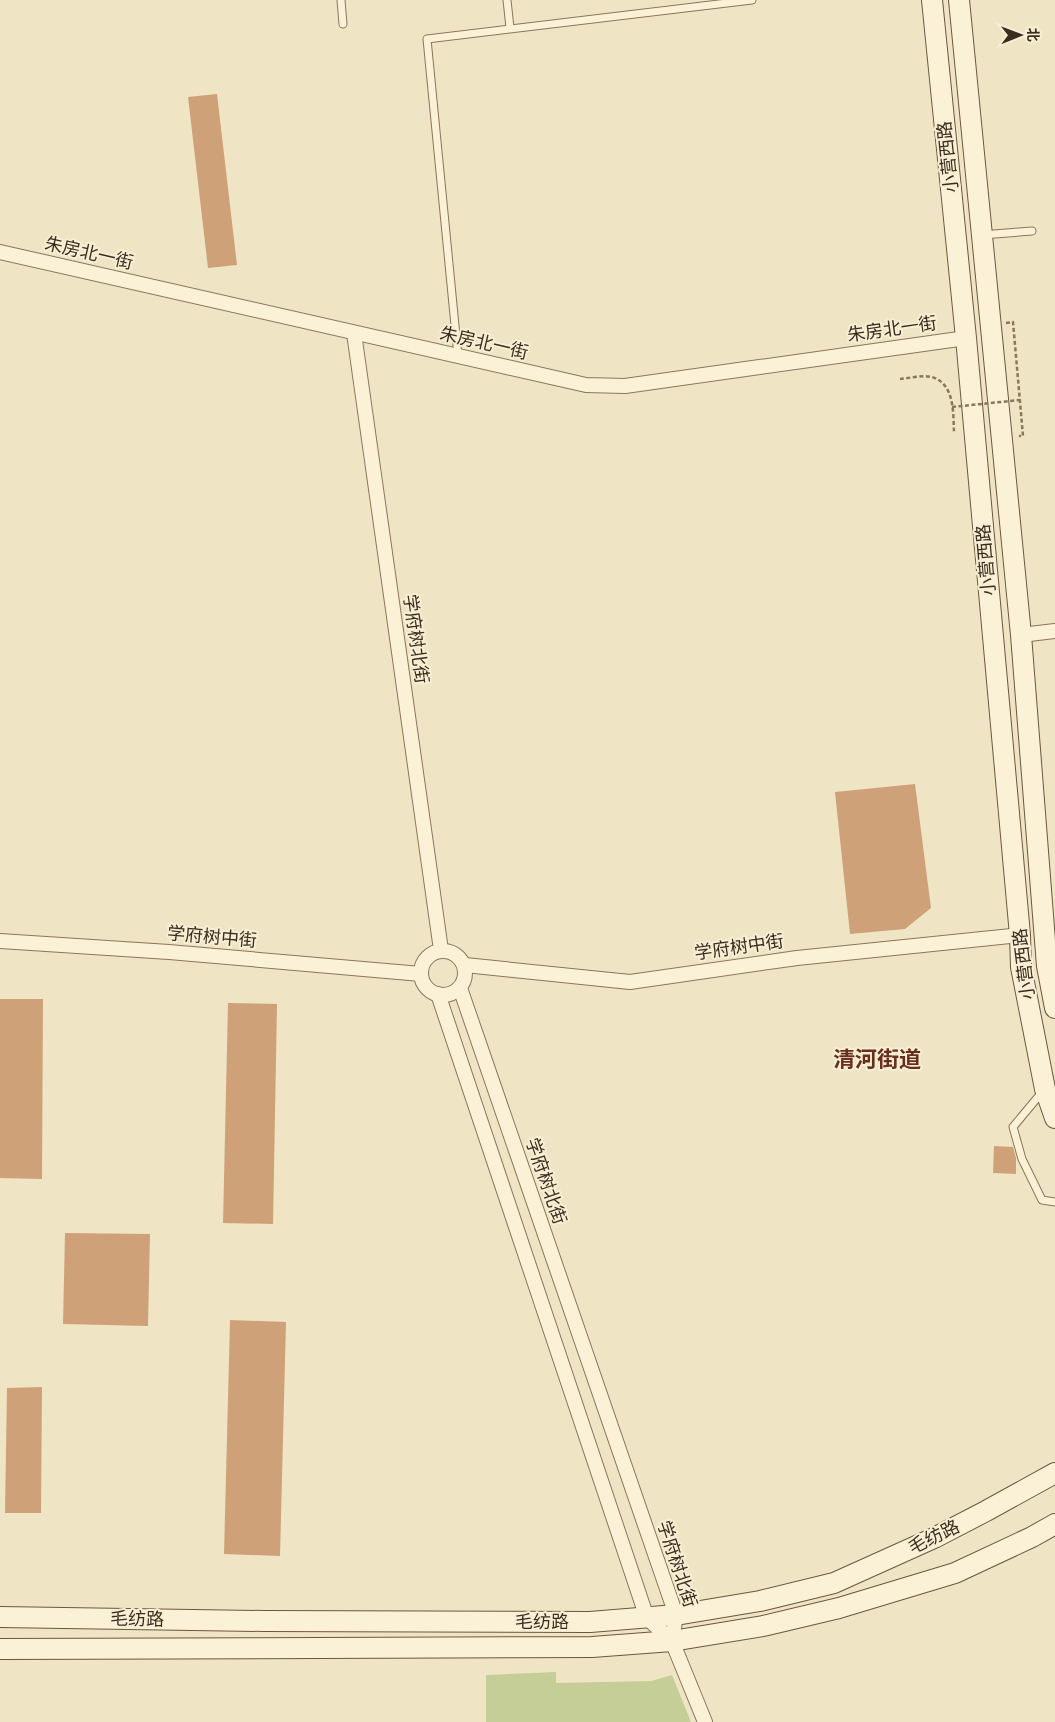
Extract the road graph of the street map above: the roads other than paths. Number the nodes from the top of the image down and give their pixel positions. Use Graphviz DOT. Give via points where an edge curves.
graph roads {
  1 [pos="341,0"];
  2 [pos="507,0"];
  3 [pos="752,0"];
  4 [pos="932,0"];
  5 [pos="959,0"];
  6 [pos="343,24"];
  7 [pos="510,28"];
  8 [pos="1032,231"];
  9 [pos="982,235"];
  10 [pos="0,252"];
  11 [pos="354,332"];
  12 [pos="966,338"];
  13 [pos="458,356"];
  14 [pos="1055,631"];
  15 [pos="1020,635"];
  16 [pos="1020,935"];
  17 [pos="0,941"];
  18 [pos="441,950"];
  19 [pos="464,965"];
  20 [pos="421,974"];
  21 [pos="460,988"];
  22 [pos="438,994"];
  23 [pos="1055,1008"];
  24 [pos="1045,1089"];
  25 [pos="1055,1118"];
  26 [pos="1055,1202"];
  27 [pos="1055,1472"];
  28 [pos="1055,1524"];
  29 [pos="676,1615"];
  30 [pos="0,1618"];
  31 [pos="647,1618"];
  32 [pos="672,1641"];
  33 [pos="0,1648"];
  34 [pos="705,1722"];
  1 -- 6 [label="lane"];
  2 -- 7 [label="lane"];
  3 -- 7 [label="lane"];
  4 -- 12 [label="main road, 小营西路"];
  5 -- 9 [label="main road, 小营西路"];
  7 -- 13 [label="lane" via="427,39"];
  8 -- 9 [label="lane"];
  9 -- 15 [label="main road, 小营西路"];
  10 -- 11 [label="street, 朱房北一街"];
  11 -- 13 [label="street, 朱房北一街"];
  11 -- 18 [label="street, 学府树北街"];
  12 -- 13 [label="street, 朱房北一街" via="625,386 586,385"];
  12 -- 16 [label="main road, 小营西路"];
  14 -- 15 [label="street"];
  15 -- 23 [label="main road, 小营西路" via="1047,966"];
  16 -- 19 [label="street, 学府树中街" via="797,958 630,982"];
  16 -- 24 [label="main road, 小营西路" via="1021,967"];
  17 -- 20 [label="street, 学府树中街"];
  18 -- 19 [label="street" via="455,953"];
  18 -- 20 [label="street" via="423,963"];
  19 -- 21 [label="street" via="466,977"];
  20 -- 22 [label="street" via="424,984"];
  21 -- 22 [label="street" via="451,994"];
  21 -- 29 [label="street, 学府树北街"];
  22 -- 31 [label="street"];
  24 -- 25 [label="main road, 小营西路"];
  24 -- 26 [label="lane" via="1013,1127 1022,1160 1042,1200"];
  27 -- 29 [label="main road, 毛纺路" via="952,1529 834,1583 760,1601"];
  28 -- 32 [label="main road, 毛纺路" via="954,1573 857,1603 763,1626"];
  29 -- 31 [label="main road, 毛纺路"];
  29 -- 32 [label="street, 学府树北街"];
  30 -- 31 [label="main road, 毛纺路" via="590,1622"];
  31 -- 32 [label="street"];
  32 -- 33 [label="main road, 毛纺路" via="592,1647"];
  32 -- 34 [label="street"];
}
